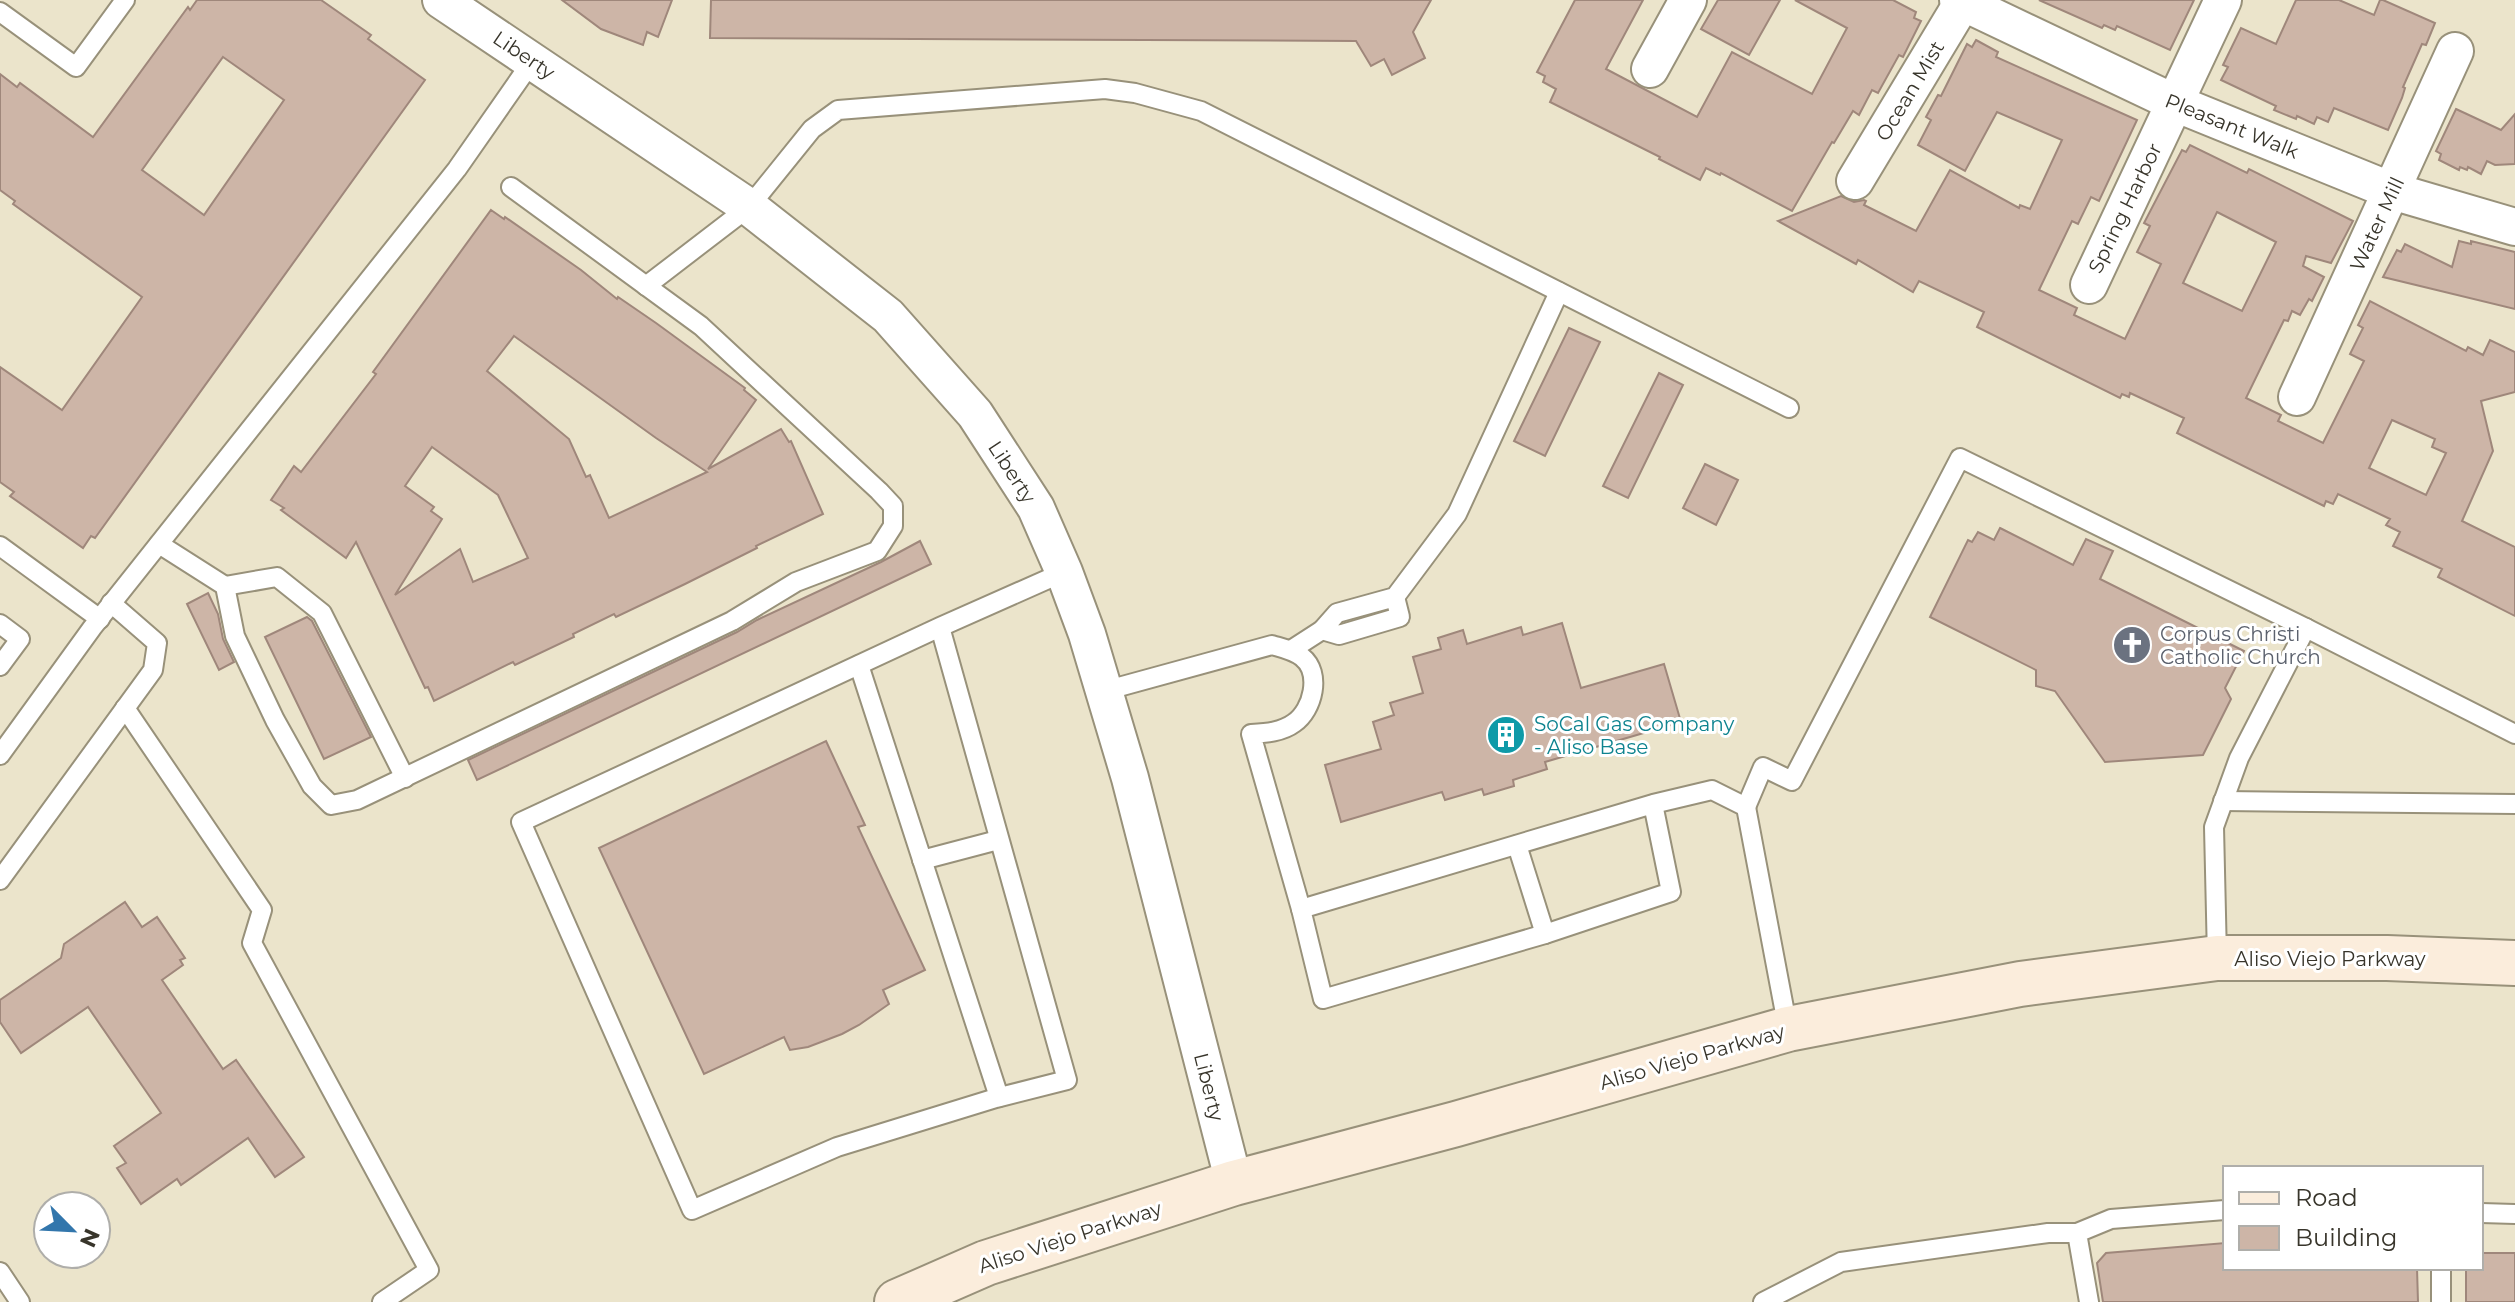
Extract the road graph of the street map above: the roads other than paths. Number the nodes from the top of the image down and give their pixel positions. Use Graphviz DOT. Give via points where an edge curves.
graph roads {
  1 [pos="6,0"];
  2 [pos="125,0"];
  3 [pos="441,0"];
  4 [pos="1688,0"];
  5 [pos="2223,0"];
  6 [pos="1962,1"];
  7 [pos="0,10"];
  8 [pos="2455,51"];
  9 [pos="533,60"];
  10 [pos="1650,69"];
  11 [pos="2175,103"];
  12 [pos="1855,181"];
  13 [pos="511,187"];
  14 [pos="2392,191"];
  15 [pos="749,207"];
  16 [pos="2515,227"];
  17 [pos="2089,285"];
  18 [pos="646,286"];
  19 [pos="1559,292"];
  20 [pos="2297,397"];
  21 [pos="1789,408"];
  22 [pos="159,544"];
  23 [pos="0,546"];
  24 [pos="1064,572"];
  25 [pos="225,586"];
  26 [pos="1395,597"];
  27 [pos="111,603"];
  28 [pos="100,619"];
  29 [pos="0,624"];
  30 [pos="940,627"];
  31 [pos="2306,628"];
  32 [pos="1322,630"];
  33 [pos="1291,650"];
  34 [pos="859,665"];
  35 [pos="0,666"];
  36 [pos="1104,691"];
  37 [pos="125,708"];
  38 [pos="2515,734"];
  39 [pos="0,755"];
  40 [pos="405,778"];
  41 [pos="2223,801"];
  42 [pos="1653,804"];
  43 [pos="2515,804"];
  44 [pos="1746,807"];
  45 [pos="998,840"];
  46 [pos="1517,845"];
  47 [pos="922,860"];
  48 [pos="0,880"];
  49 [pos="1301,909"];
  50 [pos="1545,934"];
  51 [pos="2217,958"];
  52 [pos="2515,963"];
  53 [pos="1788,1029"];
  54 [pos="999,1097"];
  55 [pos="1234,1183"];
  56 [pos="2223,1210"];
  57 [pos="2483,1213"];
  58 [pos="2515,1214"];
  59 [pos="2077,1233"];
  60 [pos="2441,1270"];
  61 [pos="0,1272"];
  62 [pos="13,1300"];
  63 [pos="382,1302"];
  64 [pos="897,1302"];
  65 [pos="1763,1302"];
  66 [pos="2089,1302"];
  67 [pos="2441,1302"];
  1 -- 7 [label="lane"];
  2 -- 7 [label="lane" via="76,67"];
  3 -- 9 [label="street, Liberty"];
  4 -- 10 [label="street"];
  5 -- 11 [label="street, Spring Harbor"];
  6 -- 11 [label="street, Pleasant Walk"];
  6 -- 12 [label="street, Ocean Mist"];
  8 -- 14 [label="street, Water Mill"];
  9 -- 15 [label="street, Liberty"];
  9 -- 22 [label="lane" via="457,169"];
  11 -- 14 [label="street, Pleasant Walk"];
  11 -- 17 [label="street, Spring Harbor"];
  13 -- 18 [label="lane"];
  14 -- 16 [label="street, Pleasant Walk"];
  14 -- 20 [label="street, Water Mill"];
  15 -- 18 [label="lane"];
  15 -- 19 [label="lane" via="812,129 838,110 1105,89 1201,111"];
  15 -- 24 [label="street, Liberty" via="888,316 975,414 1036,508"];
  18 -- 40 [label="lane" via="701,326 879,491 893,506 893,526 877,551 796,582 732,621"];
  19 -- 21 [label="lane"];
  19 -- 26 [label="lane" via="1457,514"];
  22 -- 25 [label="lane"];
  22 -- 27 [label="lane"];
  23 -- 28 [label="lane"];
  24 -- 30 [label="lane"];
  24 -- 36 [label="street, Liberty"];
  25 -- 40 [label="lane" via="277,577 322,613"];
  25 -- 40 [label="lane" via="235,636 312,786 331,805 357,800"];
  26 -- 32 [label="lane" via="1337,613"];
  26 -- 32 [label="lane" via="1400,617 1339,635"];
  27 -- 28 [label="lane"];
  27 -- 37 [label="lane" via="157,643 153,670"];
  28 -- 39 [label="lane"];
  29 -- 35 [label="lane" via="20,639"];
  30 -- 34 [label="lane"];
  30 -- 45 [label="lane"];
  31 -- 38 [label="lane"];
  31 -- 41 [label="lane" via="2239,758"];
  31 -- 44 [label="lane" via="1960,458 1792,781 1763,767"];
  32 -- 33 [label="lane"];
  33 -- 36 [label="lane" via="1272,645"];
  33 -- 49 [label="lane" via="1305,659 1314,681 1310,707 1295,723 1251,734"];
  34 -- 47 [label="lane"];
  34 -- 54 [label="lane" via="521,822 692,1210 837,1147"];
  36 -- 55 [label="street, Liberty"];
  37 -- 48 [label="lane"];
  37 -- 63 [label="lane" via="262,910 252,943 429,1270"];
  41 -- 43 [label="lane"];
  41 -- 51 [label="lane" via="2214,827"];
  42 -- 44 [label="lane" via="1712,790"];
  42 -- 46 [label="lane"];
  42 -- 50 [label="lane" via="1671,892"];
  44 -- 53 [label="lane"];
  45 -- 47 [label="lane"];
  45 -- 54 [label="lane" via="1067,1080"];
  46 -- 49 [label="lane"];
  46 -- 50 [label="lane"];
  47 -- 54 [label="lane"];
  49 -- 50 [label="lane" via="1323,999"];
  51 -- 52 [label="main road, Aliso Viejo Parkway"];
  51 -- 53 [label="main road, Aliso Viejo Parkway" via="2020,984"];
  53 -- 55 [label="main road, Aliso Viejo Parkway"];
  55 -- 64 [label="main road, Aliso Viejo Parkway" via="986,1263"];
  56 -- 59 [label="lane" via="2111,1219"];
  57 -- 58 [label="lane"];
  59 -- 65 [label="lane" via="1841,1262"];
  59 -- 66 [label="lane"];
  60 -- 67 [label="lane"];
  61 -- 62 [label="lane"];
}
